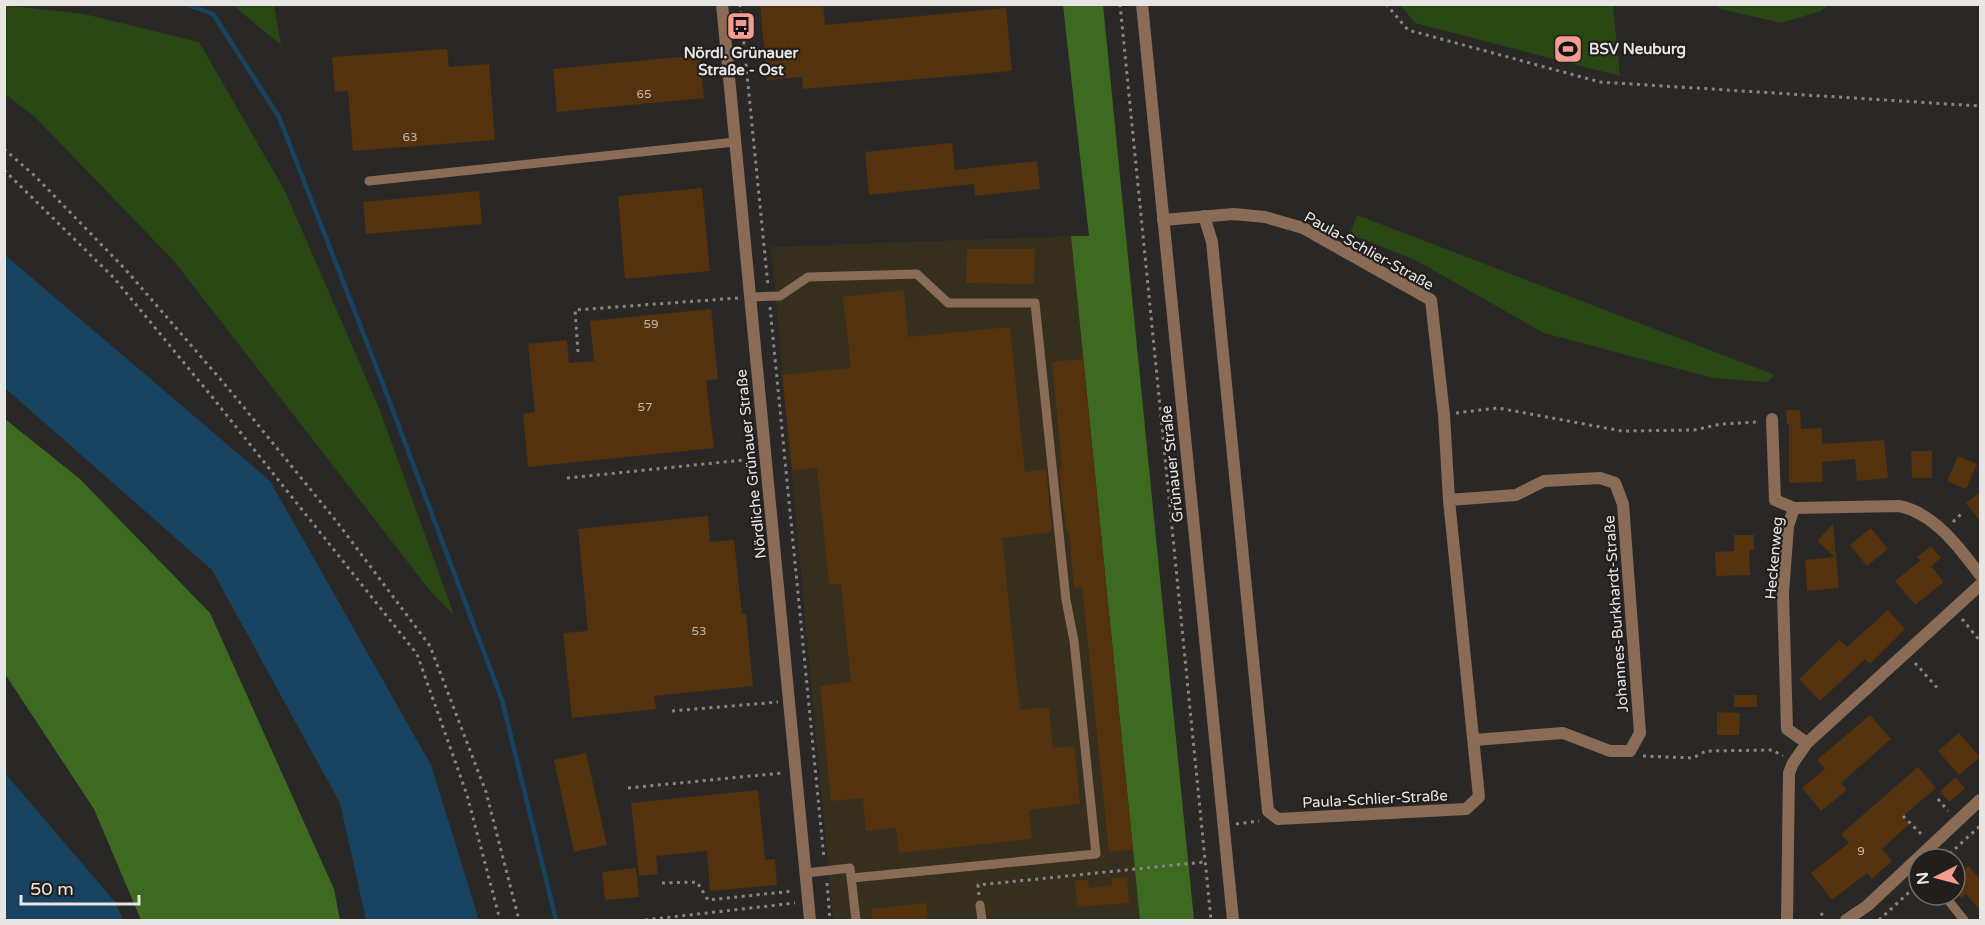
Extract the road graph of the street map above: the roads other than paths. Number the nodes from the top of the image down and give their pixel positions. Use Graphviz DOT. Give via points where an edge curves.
graph roads {
  1 [pos="722,4"];
  2 [pos="1142,4"];
  3 [pos="735,142"];
  4 [pos="369,181"];
  5 [pos="1204,216"];
  6 [pos="1163,220"];
  7 [pos="750,297"];
  8 [pos="1772,419"];
  9 [pos="1449,500"];
  10 [pos="1794,508"];
  11 [pos="1980,575"];
  12 [pos="1980,585"];
  13 [pos="1474,740"];
  14 [pos="1807,743"];
  15 [pos="1980,801"];
  16 [pos="1931,847"];
  17 [pos="1907,871"];
  18 [pos="806,873"];
  19 [pos="852,878"];
  20 [pos="980,905"];
  21 [pos="1953,907"];
  22 [pos="810,921"];
  23 [pos="856,921"];
  24 [pos="982,921"];
  25 [pos="1233,921"];
  26 [pos="1787,921"];
  27 [pos="1846,921"];
  28 [pos="1964,921"];
  1 -- 3 [label="street, Nördliche Grünauer Straße"];
  2 -- 6 [label="street, Grünauer Straße"];
  3 -- 4 [label="lane"];
  3 -- 7 [label="street, Nördliche Grünauer Straße"];
  5 -- 6 [label="street, Paula-Schlier-Straße"];
  5 -- 9 [label="street, Paula-Schlier-Straße" via="1234,214 1303,228 1431,300"];
  5 -- 13 [label="street, Paula-Schlier-Straße" via="1212,242 1268,811 1278,819 1466,809 1479,797"];
  6 -- 25 [label="street, Grünauer Straße"];
  7 -- 18 [label="street, Nördliche Grünauer Straße"];
  7 -- 19 [label="lane" via="780,296 808,276 917,274 948,303 1035,303 1096,854"];
  8 -- 10 [label="street" via="1775,500"];
  9 -- 13 [label="street, Paula-Schlier-Straße"];
  9 -- 13 [label="street, Johannes-Burkhardt-Straße" via="1516,495 1544,481 1600,478 1616,483 1623,504 1640,733 1630,751 1610,752 1563,733"];
  10 -- 11 [label="street, Heckenweg" via="1914,509 1959,548"];
  10 -- 14 [label="street, Heckenweg" via="1788,526 1784,593 1787,729"];
  12 -- 14 [label="street"];
  14 -- 26 [label="street" via="1789,773"];
  15 -- 16 [label="street"];
  17 -- 27 [label="street"];
  18 -- 19 [label="lane" via="850,868"];
  18 -- 22 [label="street, Nördliche Grünauer Straße"];
  19 -- 23 [label="lane"];
  20 -- 24 [label="lane"];
  21 -- 28 [label="lane"];
}
